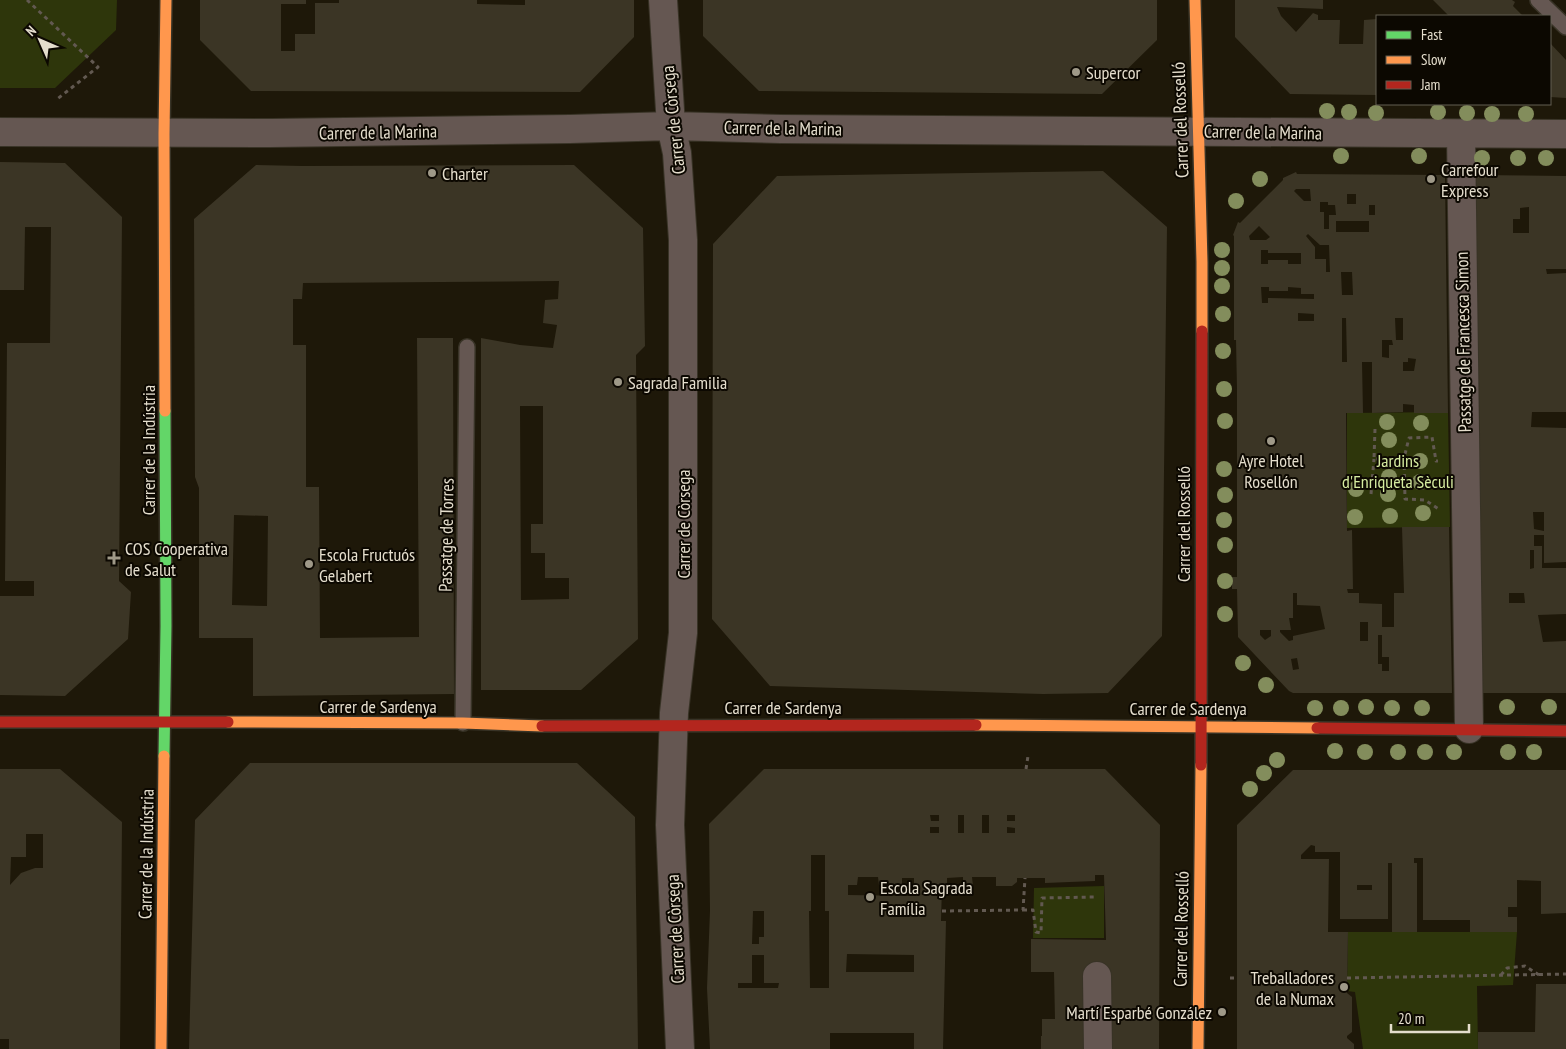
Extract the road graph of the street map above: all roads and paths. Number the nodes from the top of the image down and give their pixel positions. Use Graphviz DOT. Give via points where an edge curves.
graph roads {
  1 [pos="26,0"];
  2 [pos="166,0"];
  3 [pos="663,0"];
  4 [pos="1195,0"];
  5 [pos="1538,0"];
  6 [pos="1566,28"];
  7 [pos="56,100"];
  8 [pos="671,126"];
  9 [pos="1198,131"];
  10 [pos="0,132"];
  11 [pos="164,134"];
  12 [pos="1461,134"];
  13 [pos="1566,134"];
  14 [pos="467,347"];
  15 [pos="1375,429"];
  16 [pos="1404,458"];
  17 [pos="1374,459"];
  18 [pos="1445,462"];
  19 [pos="1371,494"];
  20 [pos="1447,515"];
  21 [pos="0,722"];
  22 [pos="165,722"];
  23 [pos="463,723"];
  24 [pos="674,725"];
  25 [pos="1201,726"];
  26 [pos="1469,729"];
  27 [pos="1566,731"];
  28 [pos="1028,756"];
  29 [pos="1026,769"];
  30 [pos="1025,878"];
  31 [pos="1096,897"];
  32 [pos="942,910"];
  33 [pos="1023,910"];
  34 [pos="1566,974"];
  35 [pos="1539,975"];
  36 [pos="1097,976"];
  37 [pos="1501,976"];
  38 [pos="1230,978"];
  39 [pos="1237,978"];
  40 [pos="1347,978"];
  41 [pos="161,1049"];
  42 [pos="680,1049"];
  43 [pos="1098,1049"];
  44 [pos="1198,1049"];
  1 -- 7 [label="path" via="98,67"];
  2 -- 11 [label="main road, Carrer de la Indústria"];
  3 -- 8 [label="street, Carrer de Còrsega"];
  4 -- 9 [label="main road, Carrer del Rosselló"];
  5 -- 6 [label="lane"];
  8 -- 9 [label="street, Carrer de la Marina" via="781,130"];
  8 -- 11 [label="street, Carrer de la Marina"];
  8 -- 24 [label="street, Carrer de Còrsega" via="677,153 683,240 683,633"];
  9 -- 12 [label="street, Carrer de la Marina"];
  9 -- 25 [label="main road, Carrer del Rosselló" via="1202,262"];
  10 -- 11 [label="street, Carrer de la Marina"];
  11 -- 22 [label="main road, Carrer de la Indústria"];
  12 -- 13 [label="street, Carrer de la Marina"];
  12 -- 26 [label="street, Passatge de Francesca Simon"];
  14 -- 23 [label="lane, Passatge de Torres"];
  15 -- 17 [label="path"];
  16 -- 17 [label="path"];
  16 -- 18 [label="path" via="1409,438 1432,437 1436,461"];
  16 -- 20 [label="path" via="1405,499 1425,500"];
  17 -- 19 [label="path"];
  21 -- 22 [label="main road, Carrer de Sardenya"];
  22 -- 23 [label="main road, Carrer de Sardenya"];
  22 -- 41 [label="main road, Carrer de la Indústria"];
  23 -- 24 [label="main road, Carrer de Sardenya"];
  24 -- 25 [label="main road, Carrer de Sardenya"];
  24 -- 42 [label="street, Carrer de Còrsega" via="670,825"];
  25 -- 26 [label="main road, Carrer de Sardenya"];
  25 -- 44 [label="main road, Carrer del Rosselló"];
  26 -- 27 [label="main road, Carrer de Sardenya"];
  28 -- 29 [label="path"];
  30 -- 33 [label="path"];
  31 -- 33 [label="path" via="1042,898 1041,933 1036,932 1033,910"];
  32 -- 33 [label="path"];
  34 -- 35 [label="path"];
  35 -- 37 [label="path"];
  35 -- 37 [label="path" via="1525,966 1507,968"];
  36 -- 43 [label="street"];
  37 -- 40 [label="path"];
  38 -- 39 [label="path"];
}
